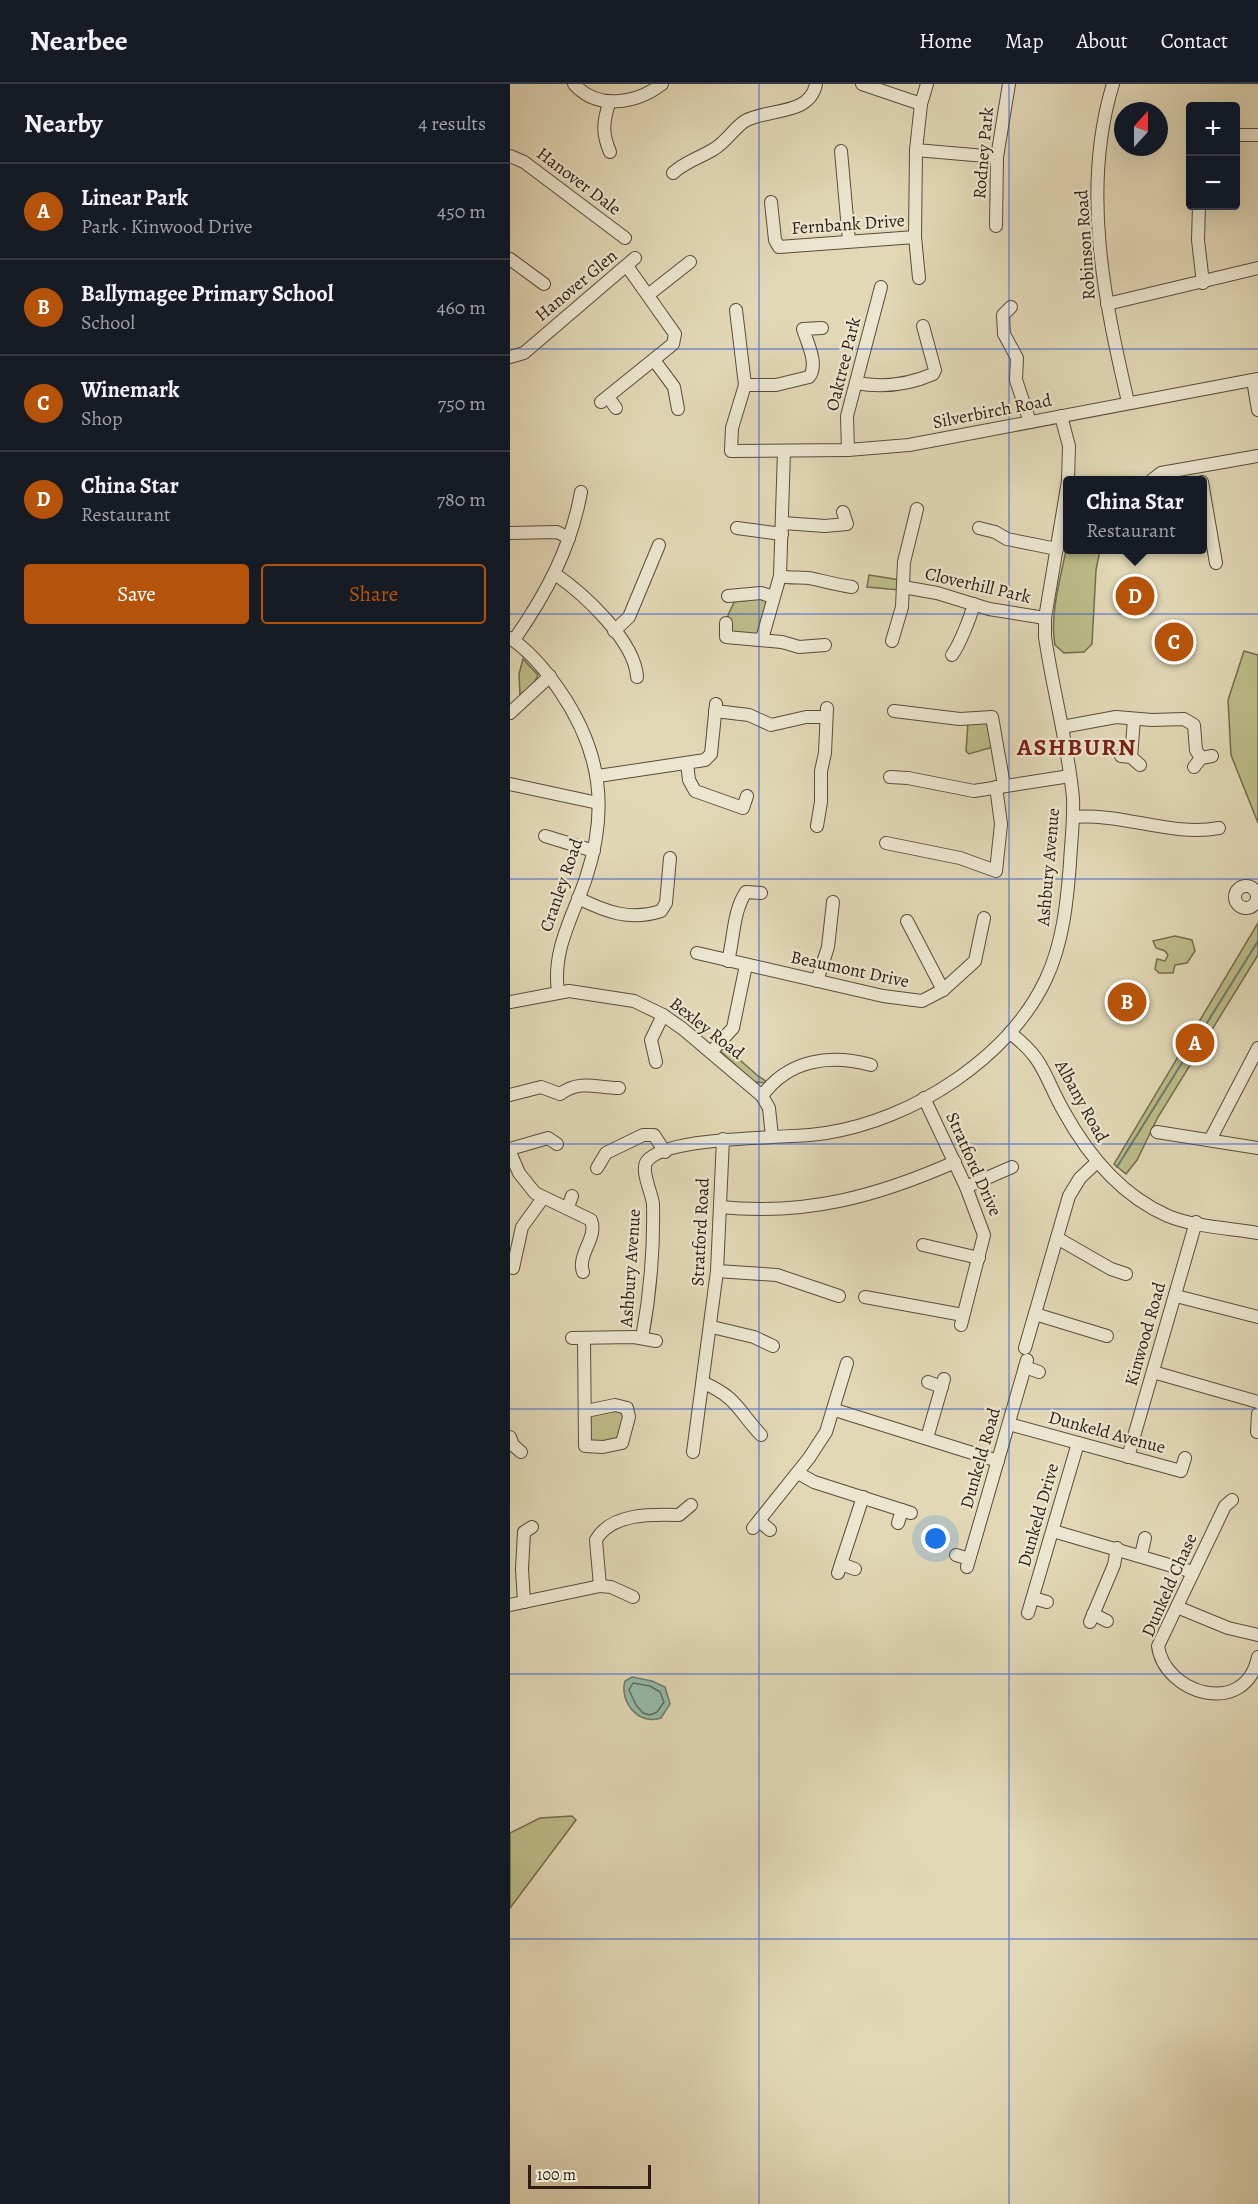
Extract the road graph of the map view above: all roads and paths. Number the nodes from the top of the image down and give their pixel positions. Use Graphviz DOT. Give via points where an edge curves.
graph roads {
  1 [pos="574,84"];
  2 [pos="662,84"];
  3 [pos="816,84"];
  4 [pos="862,84"];
  5 [pos="927,84"];
  6 [pos="1009,84"];
  7 [pos="1110,85"];
  8 [pos="609,103"];
  9 [pos="921,104"];
  10 [pos="1240,135"];
  11 [pos="1258,135"];
  12 [pos="916,150"];
  13 [pos="841,151"];
  14 [pos="610,152"];
  15 [pos="510,156"];
  16 [pos="997,157"];
  17 [pos="673,173"];
  18 [pos="771,202"];
  19 [pos="1199,210"];
  20 [pos="996,226"];
  21 [pos="915,237"];
  22 [pos="625,238"];
  23 [pos="849,241"];
  24 [pos="510,259"];
  25 [pos="690,262"];
  26 [pos="1258,268"];
  27 [pos="919,278"];
  28 [pos="1203,283"];
  29 [pos="544,284"];
  30 [pos="881,287"];
  31 [pos="648,294"];
  32 [pos="1107,304"];
  33 [pos="1011,308"];
  34 [pos="736,310"];
  35 [pos="923,326"];
  36 [pos="822,328"];
  37 [pos="510,357"];
  38 [pos="654,360"];
  39 [pos="1255,379"];
  40 [pos="856,383"];
  41 [pos="745,385"];
  42 [pos="662,402"];
  43 [pos="1128,402"];
  44 [pos="616,408"];
  45 [pos="1258,410"];
  46 [pos="1060,416"];
  47 [pos="1030,422"];
  48 [pos="848,450"];
  49 [pos="784,451"];
  50 [pos="1258,456"];
  51 [pos="1200,467"];
  52 [pos="1068,476"];
  53 [pos="1157,476"];
  54 [pos="1201,476"];
  55 [pos="580,492"];
  56 [pos="917,509"];
  57 [pos="1207,510"];
  58 [pos="843,512"];
  59 [pos="1063,512"];
  60 [pos="736,528"];
  61 [pos="783,528"];
  62 [pos="979,528"];
  63 [pos="510,533"];
  64 [pos="570,538"];
  65 [pos="659,545"];
  66 [pos="1057,549"];
  67 [pos="1216,563"];
  68 [pos="555,574"];
  69 [pos="780,576"];
  70 [pos="903,586"];
  71 [pos="852,587"];
  72 [pos="727,597"];
  73 [pos="773,597"];
  74 [pos="974,604"];
  75 [pos="1045,618"];
  76 [pos="726,623"];
  77 [pos="614,631"];
  78 [pos="512,639"];
  79 [pos="762,639"];
  80 [pos="892,641"];
  81 [pos="825,645"];
  82 [pos="952,655"];
  83 [pos="550,676"];
  84 [pos="637,677"];
  85 [pos="894,711"];
  86 [pos="510,713"];
  87 [pos="1134,718"];
  88 [pos="1062,726"];
  89 [pos="1130,759"];
  90 [pos="1202,760"];
  91 [pos="687,763"];
  92 [pos="598,776"];
  93 [pos="1070,776"];
  94 [pos="890,777"];
  95 [pos="510,786"];
  96 [pos="1000,786"];
  97 [pos="747,796"];
  98 [pos="598,803"];
  99 [pos="1073,817"];
  100 [pos="817,826"];
  101 [pos="1219,828"];
  102 [pos="545,836"];
  103 [pos="886,843"];
  104 [pos="594,851"];
  105 [pos="670,858"];
  106 [pos="761,892"];
  107 [pos="578,898"];
  108 [pos="833,902"];
  109 [pos="984,918"];
  110 [pos="907,921"];
  111 [pos="697,954"];
  112 [pos="728,961"];
  113 [pos="746,965"];
  114 [pos="817,981"];
  115 [pos="943,990"];
  116 [pos="558,992"];
  117 [pos="510,1002"];
  118 [pos="663,1015"];
  119 [pos="1010,1033"];
  120 [pos="1258,1048"];
  121 [pos="711,1052"];
  122 [pos="871,1065"];
  123 [pos="658,1066"];
  124 [pos="619,1088"];
  125 [pos="510,1095"];
  126 [pos="762,1096"];
  127 [pos="924,1098"];
  128 [pos="1157,1132"];
  129 [pos="772,1137"];
  130 [pos="723,1139"];
  131 [pos="1210,1140"];
  132 [pos="557,1144"];
  133 [pos="1258,1148"];
  134 [pos="510,1150"];
  135 [pos="665,1152"];
  136 [pos="955,1162"];
  137 [pos="1097,1162"];
  138 [pos="1012,1167"];
  139 [pos="597,1168"];
  140 [pos="966,1187"];
  141 [pos="543,1198"];
  142 [pos="720,1207"];
  143 [pos="1196,1222"];
  144 [pos="1258,1233"];
  145 [pos="1057,1238"];
  146 [pos="923,1245"];
  147 [pos="979,1258"];
  148 [pos="513,1268"];
  149 [pos="717,1271"];
  150 [pos="583,1272"];
  151 [pos="1126,1274"];
  152 [pos="839,1296"];
  153 [pos="1176,1296"];
  154 [pos="865,1297"];
  155 [pos="1035,1314"];
  156 [pos="1258,1317"];
  157 [pos="712,1327"];
  158 [pos="1107,1336"];
  159 [pos="642,1338"];
  160 [pos="656,1341"];
  161 [pos="774,1346"];
  162 [pos="1026,1358"];
  163 [pos="1039,1372"];
  164 [pos="1153,1372"];
  165 [pos="858,1376"];
  166 [pos="928,1382"];
  167 [pos="704,1383"];
  168 [pos="1258,1402"];
  169 [pos="835,1410"];
  170 [pos="586,1411"];
  171 [pos="1258,1414"];
  172 [pos="1010,1424"];
  173 [pos="1257,1432"];
  174 [pos="761,1435"];
  175 [pos="927,1438"];
  176 [pos="1078,1443"];
  177 [pos="693,1452"];
  178 [pos="1128,1457"];
  179 [pos="1185,1458"];
  180 [pos="998,1461"];
  181 [pos="798,1473"];
  182 [pos="863,1497"];
  183 [pos="1224,1502"];
  184 [pos="691,1505"];
  185 [pos="898,1523"];
  186 [pos="532,1527"];
  187 [pos="770,1530"];
  188 [pos="1053,1531"];
  189 [pos="1145,1538"];
  190 [pos="1117,1548"];
  191 [pos="956,1555"];
  192 [pos="1140,1555"];
  193 [pos="855,1569"];
  194 [pos="1193,1572"];
  195 [pos="600,1586"];
  196 [pos="633,1597"];
  197 [pos="1033,1598"];
  198 [pos="524,1602"];
  199 [pos="1047,1602"];
  200 [pos="510,1605"];
  201 [pos="1177,1607"];
  202 [pos="1028,1613"];
  203 [pos="1107,1621"];
  204 [pos="1258,1635"];
  205 [pos="1258,1657"];
  1 -- 8 [label="street" via="581,92"];
  2 -- 8 [label="street" via="643,96"];
  3 -- 17 [label="street" via="809,100 799,107 764,113 744,122 713,150 684,162"];
  4 -- 9 [label="street"];
  5 -- 9 [label="street, Fernbank Drive"];
  6 -- 16 [label="street, Rodney Park"];
  7 -- 32 [label="street, Robinson Road" via="1097,199"];
  8 -- 14 [label="street" via="603,124"];
  9 -- 12 [label="street, Fernbank Drive"];
  10 -- 11 [label="street"];
  12 -- 16 [label="street"];
  12 -- 21 [label="street, Fernbank Drive"];
  13 -- 23 [label="street"];
  15 -- 22 [label="street, Hanover Dale" via="524,162"];
  16 -- 20 [label="street, Rodney Park"];
  18 -- 23 [label="street, Fernbank Drive" via="779,247"];
  19 -- 28 [label="street"];
  21 -- 23 [label="street, Fernbank Drive"];
  21 -- 27 [label="street"];
  24 -- 29 [label="street"];
  25 -- 31 [label="street"];
  26 -- 28 [label="street"];
  28 -- 32 [label="street"];
  30 -- 40 [label="street, Oaktree Park"];
  31 -- 37 [label="street, Hanover Glen" via="631,262 524,353"];
  31 -- 38 [label="street" via="676,338"];
  32 -- 43 [label="street, Robinson Road"];
  33 -- 47 [label="street" via="1003,315 1004,334 1017,358 1016,380"];
  34 -- 41 [label="street"];
  35 -- 40 [label="street" via="933,374 905,385"];
  36 -- 41 [label="street" via="803,329 811,352 813,370 809,377 776,385"];
  38 -- 42 [label="street" via="670,379 677,405"];
  38 -- 44 [label="street" via="604,400"];
  39 -- 43 [label="street, Silverbirch Road"];
  39 -- 45 [label="street"];
  40 -- 48 [label="street, Oaktree Park" via="847,417"];
  41 -- 49 [label="street, Silverbirch Road" via="732,428 731,452"];
  43 -- 46 [label="street, Silverbirch Road"];
  46 -- 47 [label="street, Silverbirch Road"];
  46 -- 52 [label="street, Ashbury Avenue" via="1069,446"];
  47 -- 48 [label="street, Silverbirch Road" via="909,445"];
  48 -- 49 [label="street, Silverbirch Road"];
  49 -- 61 [label="street"];
  50 -- 51 [label="street"];
  51 -- 53 [label="street"];
  51 -- 54 [label="street"];
  55 -- 64 [label="street"];
  56 -- 70 [label="street" via="904,562"];
  57 -- 67 [label="street"];
  58 -- 61 [label="street" via="847,524"];
  59 -- 66 [label="street, Ashbury Avenue"];
  60 -- 61 [label="street"];
  61 -- 69 [label="street"];
  62 -- 66 [label="street" via="1007,539"];
  63 -- 64 [label="street" via="557,532"];
  64 -- 68 [label="street"];
  65 -- 77 [label="street" via="629,617"];
  66 -- 75 [label="street, Ashbury Avenue"];
  68 -- 77 [label="street" via="572,586"];
  68 -- 78 [label="street" via="544,597"];
  69 -- 71 [label="street"];
  69 -- 73 [label="street"];
  70 -- 74 [label="street, Cloverhill Park"];
  70 -- 80 [label="street" via="902,607"];
  72 -- 73 [label="street" via="761,593"];
  73 -- 79 [label="street"];
  74 -- 75 [label="street, Cloverhill Park"];
  74 -- 82 [label="street"];
  75 -- 88 [label="street, Ashbury Avenue" via="1048,659"];
  76 -- 79 [label="street" via="726,637"];
  77 -- 84 [label="street" via="636,665"];
  78 -- 83 [label="street, Cranley Road"];
  79 -- 81 [label="street" via="799,647"];
  83 -- 86 [label="street"];
  83 -- 92 [label="street, Cranley Road" via="580,722"];
  85 -- 96 [label="street" via="960,719 992,717"];
  87 -- 88 [label="street"];
  87 -- 89 [label="street"];
  87 -- 90 [label="street" via="1178,718 1190,722"];
  88 -- 93 [label="street, Ashbury Avenue"];
  91 -- 92 [label="street"];
  91 -- 97 [label="street" via="695,791 743,808"];
  91 -- 100 [label="street" via="705,760 711,754 715,708 749,715 771,725 826,713"];
  92 -- 98 [label="street, Cranley Road"];
  93 -- 96 [label="street"];
  93 -- 99 [label="street, Ashbury Avenue"];
  94 -- 96 [label="street" via="974,791"];
  95 -- 98 [label="street"];
  96 -- 103 [label="street" via="996,871 960,858"];
  98 -- 104 [label="street, Cranley Road"];
  99 -- 101 [label="street" via="1100,815 1185,831"];
  99 -- 119 [label="street, Ashbury Avenue" via="1069,880 1059,942 1046,979"];
  102 -- 104 [label="street"];
  104 -- 107 [label="street, Cranley Road"];
  105 -- 107 [label="street" via="666,903 661,911 627,916"];
  106 -- 112 [label="street" via="746,892 742,897"];
  107 -- 116 [label="street, Cranley Road" via="560,945"];
  108 -- 114 [label="street" via="828,947"];
  109 -- 115 [label="street, Beaumont Drive" via="975,961"];
  110 -- 115 [label="street"];
  111 -- 112 [label="street, Beaumont Drive"];
  112 -- 113 [label="street, Beaumont Drive"];
  113 -- 114 [label="street, Beaumont Drive"];
  113 -- 121 [label="street" via="734,1028"];
  114 -- 115 [label="street, Beaumont Drive" via="922,1001"];
  116 -- 117 [label="street, Bexley Road"];
  116 -- 118 [label="street, Bexley Road" via="618,997"];
  118 -- 121 [label="street, Bexley Road"];
  118 -- 123 [label="street" via="651,1040"];
  119 -- 127 [label="street, Ashbury Avenue" via="975,1067"];
  119 -- 137 [label="street, Albany Road" via="1033,1051 1074,1130"];
  120 -- 131 [label="street"];
  121 -- 126 [label="street, Bexley Road"];
  122 -- 126 [label="street" via="819,1059 782,1075"];
  124 -- 125 [label="street" via="596,1083 571,1086 560,1094 541,1088"];
  126 -- 129 [label="street" via="769,1108"];
  127 -- 129 [label="street, Ashbury Avenue" via="855,1126 826,1133"];
  127 -- 136 [label="street, Stratford Drive"];
  128 -- 131 [label="street"];
  129 -- 130 [label="street, Ashbury Avenue"];
  130 -- 135 [label="street, Ashbury Avenue"];
  130 -- 142 [label="street, Stratford Road"];
  131 -- 133 [label="street"];
  132 -- 134 [label="street" via="548,1138"];
  134 -- 141 [label="street" via="525,1183"];
  135 -- 139 [label="street" via="654,1135 643,1135 606,1153"];
  135 -- 159 [label="street, Ashbury Avenue" via="648,1160 645,1166 653,1202"];
  136 -- 140 [label="street, Stratford Drive"];
  136 -- 142 [label="street" via="888,1190 843,1201 784,1210"];
  137 -- 143 [label="street, Albany Road" via="1112,1178 1168,1216"];
  137 -- 145 [label="street, Dunkeld Road" via="1069,1196"];
  138 -- 140 [label="street"];
  140 -- 147 [label="street, Stratford Drive" via="984,1235"];
  141 -- 148 [label="street" via="522,1227"];
  141 -- 150 [label="street" via="570,1201 593,1225 581,1265"];
  142 -- 149 [label="street, Stratford Road"];
  143 -- 144 [label="street, Albany Road"];
  143 -- 153 [label="street, Kinwood Road"];
  145 -- 151 [label="street" via="1114,1264"];
  145 -- 155 [label="street, Dunkeld Road"];
  146 -- 147 [label="street"];
  147 -- 154 [label="street, Stratford Drive" via="962,1320"];
  149 -- 152 [label="street" via="777,1275"];
  149 -- 157 [label="street, Stratford Road"];
  153 -- 156 [label="street"];
  153 -- 164 [label="street, Kinwood Road"];
  155 -- 158 [label="street" via="1093,1326"];
  155 -- 162 [label="street, Dunkeld Road"];
  157 -- 161 [label="street"];
  157 -- 167 [label="street, Stratford Road"];
  159 -- 160 [label="street, Ashbury Avenue"];
  159 -- 170 [label="street, Ashbury Avenue" via="578,1338"];
  162 -- 163 [label="street"];
  162 -- 172 [label="street, Dunkeld Road"];
  164 -- 168 [label="street"];
  164 -- 178 [label="street, Kinwood Road"];
  165 -- 169 [label="street" via="846,1368"];
  166 -- 175 [label="street" via="943,1383"];
  167 -- 174 [label="street" via="723,1391 737,1403"];
  167 -- 177 [label="street, Stratford Road"];
  169 -- 175 [label="street"];
  169 -- 181 [label="street" via="826,1432"];
  170 -- 170 [label="street" via="585,1446 622,1443 629,1417 627,1407 615,1405"];
  171 -- 173 [label="street"];
  172 -- 176 [label="street, Dunkeld Avenue"];
  172 -- 180 [label="street, Dunkeld Road"];
  175 -- 180 [label="street"];
  176 -- 178 [label="street, Dunkeld Avenue"];
  176 -- 188 [label="street, Dunkeld Drive"];
  178 -- 179 [label="street, Dunkeld Avenue" via="1181,1471"];
  180 -- 191 [label="street, Dunkeld Road" via="968,1563"];
  181 -- 182 [label="street"];
  181 -- 187 [label="street" via="756,1525"];
  182 -- 185 [label="street" via="906,1511"];
  182 -- 193 [label="street" via="839,1568"];
  183 -- 194 [label="street, Dunkeld Chase"];
  184 -- 195 [label="street" via="679,1515 624,1520 598,1536"];
  186 -- 198 [label="street" via="524,1532"];
  188 -- 190 [label="street"];
  188 -- 197 [label="street, Dunkeld Drive"];
  189 -- 192 [label="street"];
  190 -- 192 [label="street"];
  190 -- 203 [label="street" via="1114,1565 1091,1618"];
  192 -- 194 [label="street"];
  194 -- 201 [label="street, Dunkeld Chase"];
  195 -- 196 [label="street"];
  195 -- 198 [label="street"];
  197 -- 199 [label="street"];
  197 -- 202 [label="street, Dunkeld Drive"];
  198 -- 200 [label="street"];
  201 -- 204 [label="street" via="1228,1628"];
  201 -- 205 [label="street, Dunkeld Chase" via="1158,1646 1167,1672 1185,1684 1224,1695 1237,1691"];
}
